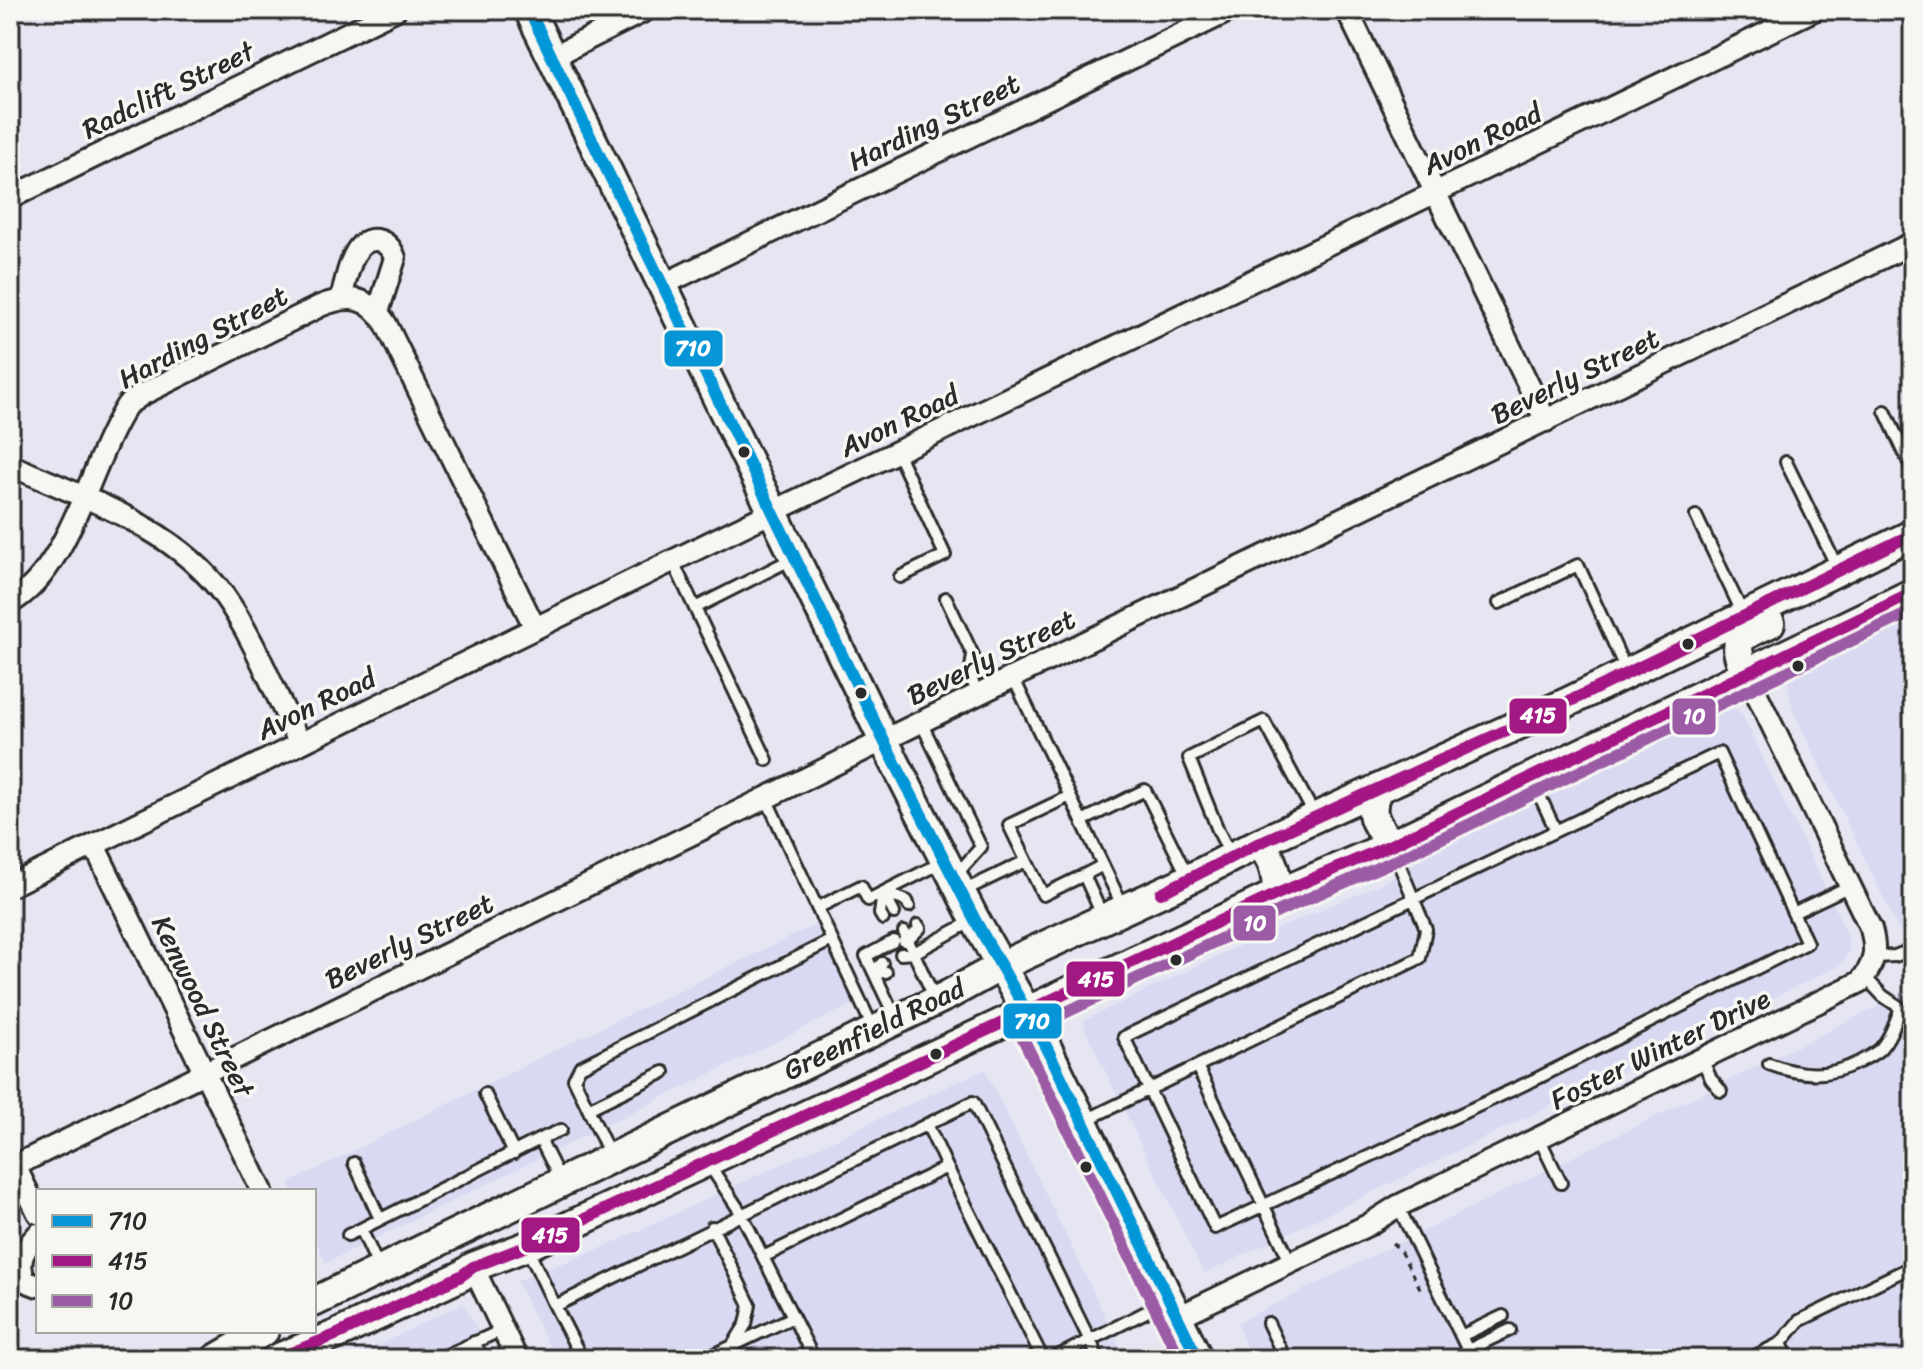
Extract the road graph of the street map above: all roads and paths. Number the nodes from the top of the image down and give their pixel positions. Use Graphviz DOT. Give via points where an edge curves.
graph roads {
  1 [pos="395,10"];
  2 [pos="529,10"];
  3 [pos="646,10"];
  4 [pos="1231,10"];
  5 [pos="1347,10"];
  6 [pos="1814,10"];
  7 [pos="552,57"];
  8 [pos="1435,193"];
  9 [pos="10,198"];
  10 [pos="1913,243"];
  11 [pos="662,285"];
  12 [pos="341,299"];
  13 [pos="378,312"];
  14 [pos="1885,411"];
  15 [pos="1546,421"];
  16 [pos="897,452"];
  17 [pos="1786,462"];
  18 [pos="10,465"];
  19 [pos="1913,471"];
  20 [pos="82,497"];
  21 [pos="772,512"];
  22 [pos="1696,516"];
  23 [pos="1908,536"];
  24 [pos="794,558"];
  25 [pos="673,562"];
  26 [pos="1839,571"];
  27 [pos="1913,574"];
  28 [pos="900,577"];
  29 [pos="1913,593"];
  30 [pos="946,598"];
  31 [pos="10,603"];
  32 [pos="1499,603"];
  33 [pos="695,608"];
  34 [pos="1744,616"];
  35 [pos="535,628"];
  36 [pos="1803,647"];
  37 [pos="1627,671"];
  38 [pos="1747,674"];
  39 [pos="1013,677"];
  40 [pos="978,695"];
  41 [pos="921,722"];
  42 [pos="884,741"];
  43 [pos="300,743"];
  44 [pos="767,760"];
  45 [pos="1531,777"];
  46 [pos="1377,791"];
  47 [pos="1070,796"];
  48 [pos="766,798"];
  49 [pos="1317,819"];
  50 [pos="1082,821"];
  51 [pos="1556,831"];
  52 [pos="1259,843"];
  53 [pos="94,845"];
  54 [pos="1391,845"];
  55 [pos="1232,857"];
  56 [pos="1026,861"];
  57 [pos="1103,865"];
  58 [pos="1084,875"];
  59 [pos="953,877"];
  60 [pos="1189,879"];
  61 [pos="10,886"];
  62 [pos="1850,886"];
  63 [pos="883,893"];
  64 [pos="1277,894"];
  65 [pos="1414,899"];
  66 [pos="909,906"];
  67 [pos="817,908"];
  68 [pos="894,913"];
  69 [pos="1793,913"];
  70 [pos="1114,914"];
  71 [pos="883,919"];
  72 [pos="975,920"];
  73 [pos="918,925"];
  74 [pos="906,936"];
  75 [pos="832,940"];
  76 [pos="1913,949"];
  77 [pos="914,953"];
  78 [pos="1875,957"];
  79 [pos="903,959"];
  80 [pos="1001,966"];
  81 [pos="884,968"];
  82 [pos="874,972"];
  83 [pos="1864,976"];
  84 [pos="850,978"];
  85 [pos="839,984"];
  86 [pos="936,1000"];
  87 [pos="1900,1010"];
  88 [pos="1028,1013"];
  89 [pos="1913,1016"];
  90 [pos="885,1025"];
  91 [pos="1702,1059"];
  92 [pos="1769,1064"];
  93 [pos="1197,1066"];
  94 [pos="204,1072"];
  95 [pos="664,1072"];
  96 [pos="1149,1089"];
  97 [pos="1721,1091"];
  98 [pos="485,1094"];
  99 [pos="717,1106"];
  100 [pos="588,1109"];
  101 [pos="1083,1122"];
  102 [pos="927,1124"];
  103 [pos="561,1130"];
  104 [pos="1539,1138"];
  105 [pos="540,1139"];
  106 [pos="514,1153"];
  107 [pos="719,1156"];
  108 [pos="607,1159"];
  109 [pos="354,1163"];
  110 [pos="12,1167"];
  111 [pos="947,1167"];
  112 [pos="561,1181"];
  113 [pos="1561,1183"];
  114 [pos="261,1189"];
  115 [pos="1265,1205"];
  116 [pos="613,1206"];
  117 [pos="1398,1206"];
  118 [pos="36,1209"];
  119 [pos="741,1213"];
  120 [pos="380,1219"];
  121 [pos="712,1227"];
  122 [pos="361,1229"];
  123 [pos="348,1235"];
  124 [pos="36,1236"];
  125 [pos="527,1246"];
  126 [pos="763,1257"];
  127 [pos="1291,1263"];
  128 [pos="1913,1266"];
  129 [pos="473,1267"];
  130 [pos="380,1269"];
  131 [pos="36,1285"];
  132 [pos="316,1300"];
  133 [pos="555,1306"];
  134 [pos="1174,1308"];
  135 [pos="1503,1316"];
  136 [pos="793,1317"];
  137 [pos="1268,1323"];
  138 [pos="502,1330"];
  139 [pos="1510,1330"];
  140 [pos="260,1333"];
  141 [pos="1461,1336"];
  142 [pos="1089,1340"];
  143 [pos="474,1342"];
  144 [pos="1781,1343"];
  145 [pos="733,1345"];
  146 [pos="227,1349"];
  147 [pos="1470,1355"];
  148 [pos="276,1359"];
  149 [pos="438,1359"];
  150 [pos="483,1359"];
  151 [pos="517,1359"];
  152 [pos="582,1359"];
  153 [pos="705,1359"];
  154 [pos="814,1359"];
  155 [pos="1043,1359"];
  156 [pos="1052,1359"];
  157 [pos="1099,1359"];
  158 [pos="1198,1359"];
  159 [pos="1285,1359"];
  160 [pos="1749,1359"];
  161 [pos="1788,1359"];
  1 -- 9 [label="street, Radclift Street"];
  2 -- 7 [label="main road"];
  3 -- 7 [label="street"];
  4 -- 11 [label="street, Harding Street"];
  5 -- 8 [label="street"];
  6 -- 8 [label="street, Avon Road"];
  7 -- 11 [label="main road"];
  8 -- 15 [label="street"];
  8 -- 16 [label="street, Avon Road"];
  10 -- 15 [label="street, Beverly Street"];
  11 -- 21 [label="main road"];
  12 -- 13 [label="street" via="361,301"];
  12 -- 13 [label="street" via="354,254 378,240 395,258"];
  12 -- 20 [label="street, Harding Street" via="134,399 122,413"];
  13 -- 35 [label="street"];
  14 -- 19 [label="lane"];
  15 -- 39 [label="street, Beverly Street"];
  16 -- 21 [label="street, Avon Road"];
  16 -- 28 [label="lane" via="945,555"];
  17 -- 26 [label="lane"];
  18 -- 20 [label="street"];
  20 -- 31 [label="street, Harding Street" via="43,576"];
  20 -- 43 [label="street" via="158,535 209,577 243,626"];
  21 -- 24 [label="main road"];
  21 -- 25 [label="street, Avon Road"];
  22 -- 34 [label="lane"];
  23 -- 26 [label="main road, Greenfield Road"];
  23 -- 38 [label="main road" via="1868,577 1741,638 1736,644 1738,657"];
  24 -- 33 [label="lane"];
  24 -- 42 [label="main road"];
  25 -- 33 [label="lane"];
  25 -- 35 [label="street, Avon Road"];
  26 -- 34 [label="main road, Greenfield Road"];
  27 -- 36 [label="main road" via="1816,620"];
  29 -- 36 [label="main road, Greenfield Road"];
  30 -- 40 [label="lane" via="973,655 970,675"];
  32 -- 37 [label="lane" via="1578,565"];
  33 -- 44 [label="lane"];
  34 -- 37 [label="main road, Greenfield Road"];
  35 -- 43 [label="street, Avon Road"];
  36 -- 38 [label="main road, Greenfield Road"];
  37 -- 46 [label="main road, Greenfield Road"];
  38 -- 45 [label="main road, Greenfield Road"];
  38 -- 62 [label="street"];
  39 -- 40 [label="street, Beverly Street"];
  39 -- 47 [label="lane"];
  40 -- 41 [label="street, Beverly Street"];
  41 -- 42 [label="street, Beverly Street"];
  41 -- 59 [label="lane" via="981,847"];
  42 -- 48 [label="street, Beverly Street"];
  42 -- 59 [label="main road"];
  43 -- 53 [label="street, Avon Road"];
  45 -- 51 [label="lane"];
  45 -- 54 [label="main road, Greenfield Road"];
  46 -- 49 [label="main road, Greenfield Road"];
  46 -- 54 [label="main road" via="1372,813"];
  47 -- 50 [label="lane"];
  47 -- 56 [label="lane" via="1009,825"];
  48 -- 67 [label="lane"];
  48 -- 94 [label="street, Beverly Street"];
  49 -- 52 [label="main road, Greenfield Road"];
  49 -- 55 [label="lane" via="1264,721 1189,758"];
  50 -- 57 [label="lane"];
  50 -- 60 [label="lane" via="1145,790"];
  51 -- 65 [label="lane"];
  51 -- 69 [label="lane" via="1719,753"];
  52 -- 55 [label="main road, Greenfield Road"];
  52 -- 64 [label="main road" via="1273,863"];
  53 -- 61 [label="street, Avon Road"];
  53 -- 94 [label="street, Kenwood Street"];
  54 -- 64 [label="main road, Greenfield Road"];
  54 -- 65 [label="lane"];
  55 -- 60 [label="main road, Greenfield Road"];
  56 -- 58 [label="lane" via="1043,895"];
  56 -- 59 [label="lane"];
  57 -- 58 [label="lane"];
  57 -- 70 [label="lane"];
  58 -- 70 [label="lane"];
  59 -- 63 [label="lane"];
  59 -- 72 [label="main road"];
  60 -- 70 [label="main road, Greenfield Road"];
  62 -- 69 [label="lane"];
  62 -- 78 [label="street" via="1871,929"];
  63 -- 66 [label="lane"];
  63 -- 67 [label="lane" via="868,900 861,886"];
  63 -- 68 [label="lane"];
  63 -- 71 [label="lane"];
  64 -- 88 [label="main road, Greenfield Road"];
  65 -- 93 [label="lane" via="1426,929 1420,958"];
  65 -- 96 [label="lane" via="1124,1037"];
  67 -- 75 [label="lane"];
  69 -- 115 [label="lane" via="1807,943 1538,1078"];
  70 -- 80 [label="main road, Greenfield Road"];
  72 -- 77 [label="lane"];
  72 -- 80 [label="main road"];
  73 -- 74 [label="lane"];
  74 -- 77 [label="lane"];
  74 -- 82 [label="lane" via="866,956"];
  75 -- 84 [label="lane"];
  75 -- 100 [label="lane" via="580,1067 574,1079"];
  76 -- 78 [label="lane"];
  77 -- 79 [label="lane"];
  77 -- 86 [label="lane"];
  78 -- 83 [label="street, Foster Winter Drive"];
  80 -- 86 [label="main road, Greenfield Road"];
  80 -- 88 [label="main road"];
  81 -- 82 [label="lane"];
  82 -- 90 [label="lane"];
  83 -- 87 [label="lane"];
  83 -- 91 [label="street, Foster Winter Drive"];
  84 -- 85 [label="lane"];
  84 -- 90 [label="lane"];
  86 -- 90 [label="main road, Greenfield Road"];
  87 -- 89 [label="lane"];
  87 -- 92 [label="lane" via="1879,1051 1854,1064 1811,1075"];
  88 -- 101 [label="main road"];
  88 -- 107 [label="main road, Greenfield Road"];
  90 -- 99 [label="main road, Greenfield Road"];
  91 -- 97 [label="lane"];
  91 -- 104 [label="street, Foster Winter Drive"];
  93 -- 96 [label="lane"];
  93 -- 115 [label="lane"];
  94 -- 110 [label="street, Beverly Street"];
  94 -- 114 [label="street, Kenwood Street"];
  95 -- 100 [label="lane"];
  96 -- 101 [label="lane"];
  96 -- 115 [label="lane" via="1215,1228"];
  98 -- 106 [label="lane"];
  99 -- 107 [label="main road" via="712,1125"];
  99 -- 108 [label="main road, Greenfield Road"];
  100 -- 108 [label="lane"];
  101 -- 134 [label="main road"];
  102 -- 111 [label="lane"];
  102 -- 119 [label="lane"];
  102 -- 142 [label="lane" via="973,1102"];
  103 -- 105 [label="lane"];
  104 -- 113 [label="lane"];
  104 -- 117 [label="street, Foster Winter Drive"];
  105 -- 106 [label="lane"];
  105 -- 112 [label="lane"];
  106 -- 120 [label="lane"];
  107 -- 116 [label="main road, Greenfield Road"];
  107 -- 119 [label="lane"];
  108 -- 112 [label="main road, Greenfield Road"];
  108 -- 116 [label="main road" via="615,1183"];
  109 -- 120 [label="lane"];
  110 -- 118 [label="street"];
  111 -- 126 [label="lane"];
  111 -- 155 [label="lane"];
  112 -- 130 [label="main road, Greenfield Road"];
  115 -- 127 [label="lane"];
  116 -- 125 [label="main road, Greenfield Road"];
  117 -- 127 [label="street, Foster Winter Drive"];
  117 -- 141 [label="lane"];
  119 -- 121 [label="lane"];
  119 -- 126 [label="lane"];
  120 -- 122 [label="lane"];
  121 -- 133 [label="lane"];
  121 -- 145 [label="lane" via="750,1305"];
  122 -- 123 [label="lane"];
  122 -- 130 [label="lane"];
  124 -- 131 [label="street" via="20,1262 25,1281"];
  125 -- 129 [label="main road, Greenfield Road"];
  125 -- 133 [label="lane"];
  126 -- 136 [label="lane"];
  127 -- 134 [label="street, Foster Winter Drive"];
  128 -- 144 [label="lane" via="1799,1321"];
  129 -- 138 [label="street"];
  129 -- 148 [label="main road, Greenfield Road"];
  130 -- 132 [label="main road, Greenfield Road"];
  133 -- 152 [label="lane"];
  134 -- 142 [label="lane"];
  134 -- 158 [label="main road"];
  135 -- 141 [label="lane"];
  136 -- 145 [label="lane"];
  136 -- 154 [label="lane"];
  137 -- 159 [label="lane"];
  138 -- 143 [label="lane"];
  138 -- 151 [label="street"];
  139 -- 147 [label="lane"];
  140 -- 146 [label="main road"];
  141 -- 147 [label="lane"];
  142 -- 156 [label="lane"];
  142 -- 157 [label="lane"];
  143 -- 149 [label="lane"];
  143 -- 150 [label="lane"];
  144 -- 160 [label="lane"];
  144 -- 161 [label="lane"];
  145 -- 153 [label="lane"];
}
